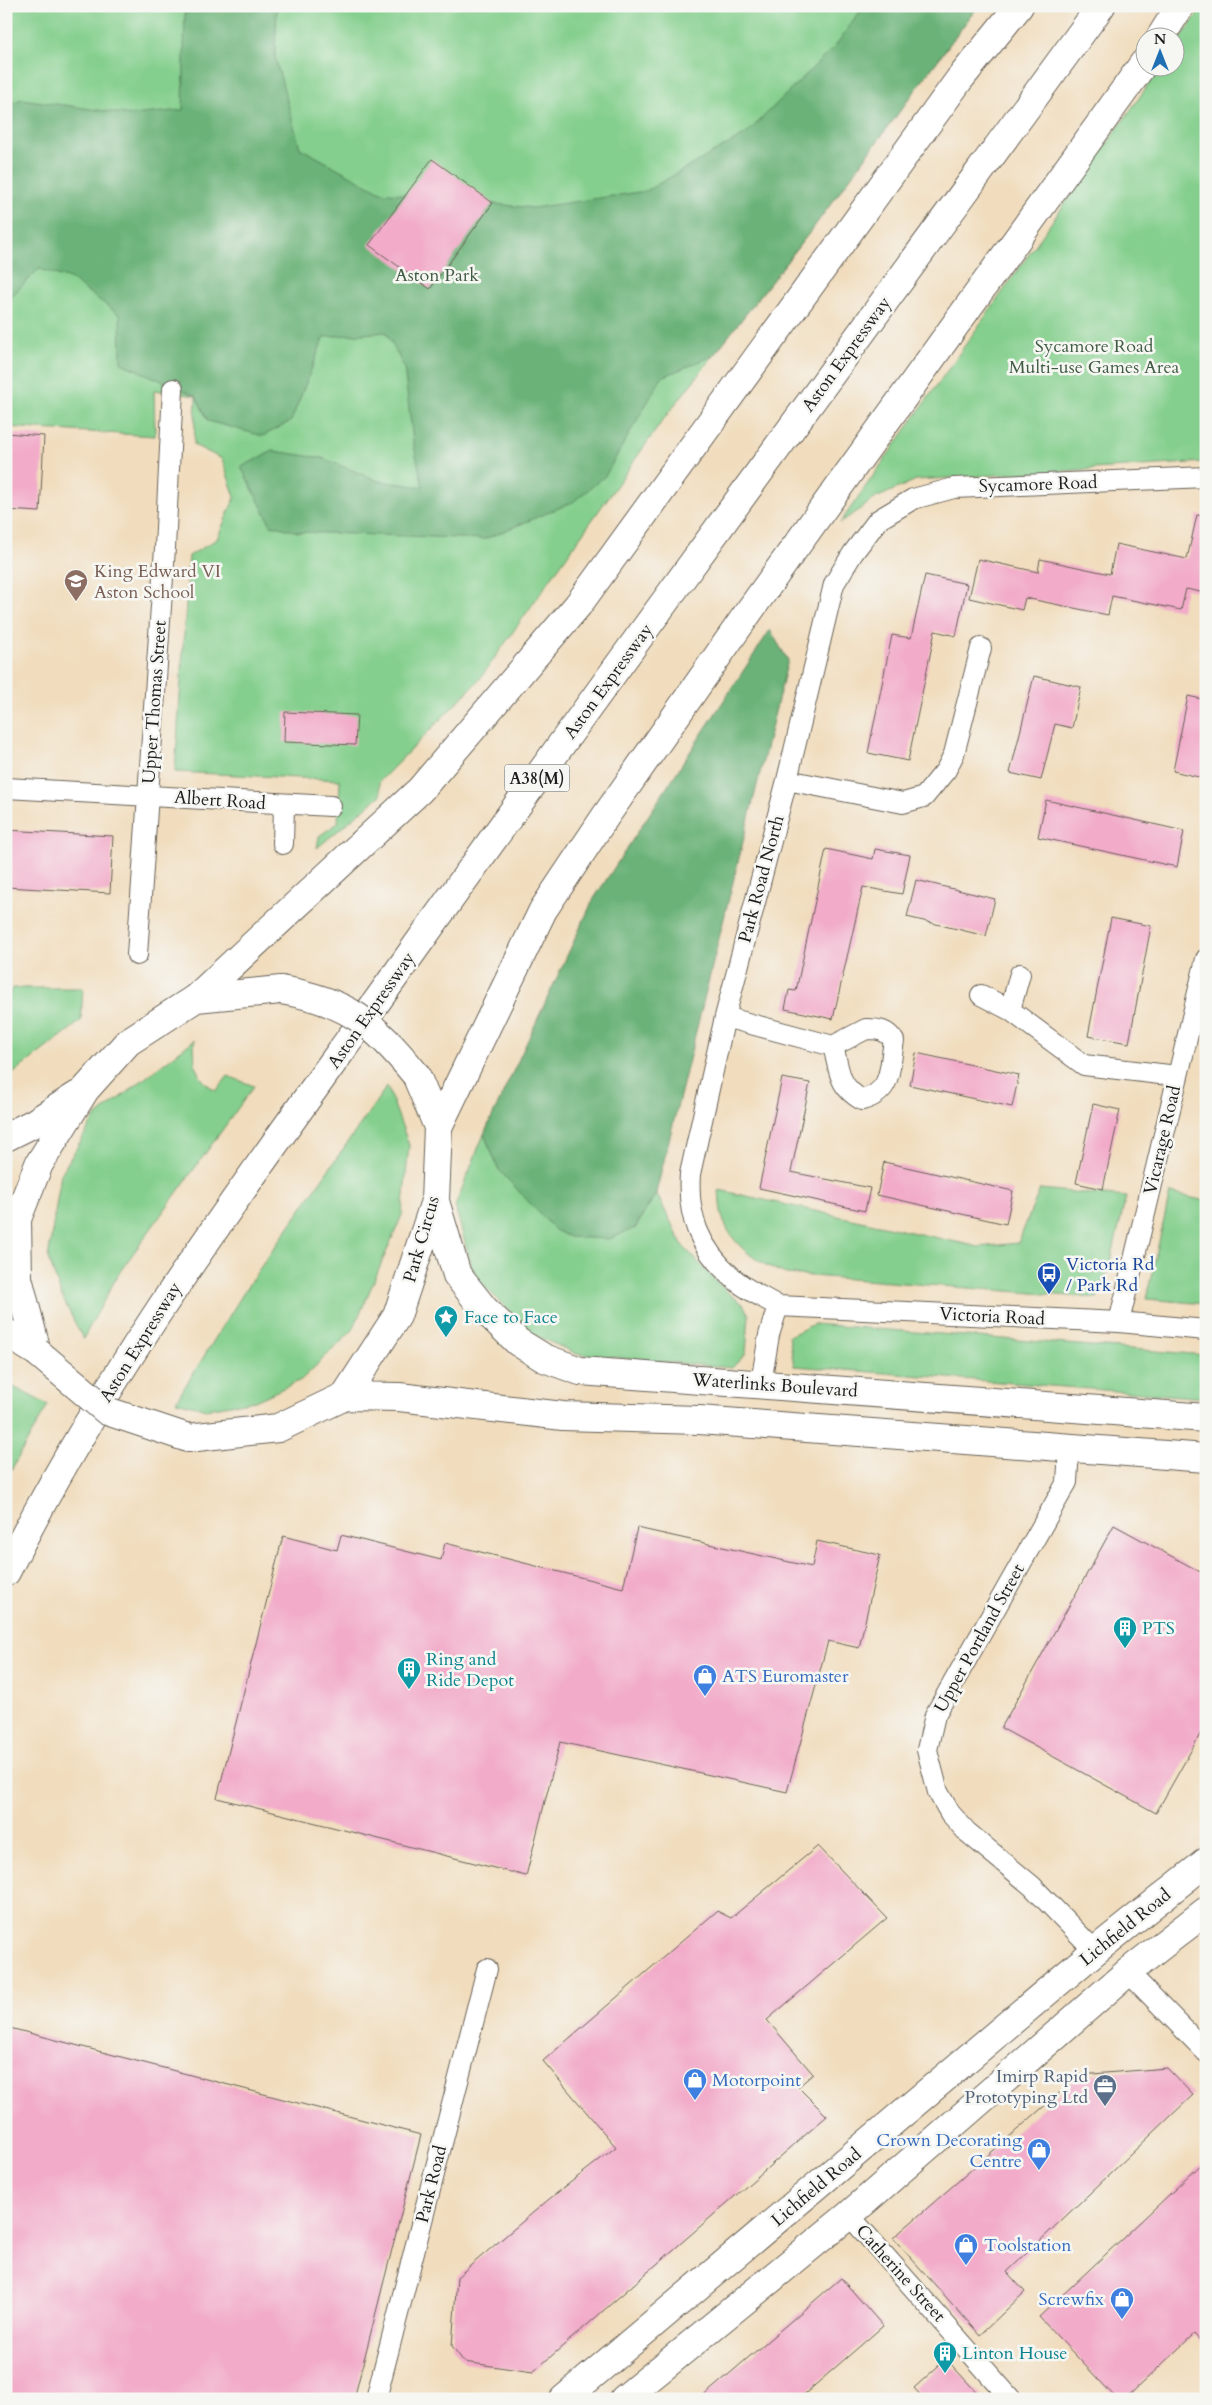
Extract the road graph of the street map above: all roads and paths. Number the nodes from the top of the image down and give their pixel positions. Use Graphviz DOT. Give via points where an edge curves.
graph roads {
  1 [pos="1019,6"];
  2 [pos="1101,6"];
  3 [pos="1180,6"];
  4 [pos="1166,28"];
  5 [pos="1134,77"];
  6 [pos="173,389"];
  7 [pos="1206,477"];
  8 [pos="878,520"];
  9 [pos="981,648"];
  10 [pos="787,780"];
  11 [pos="6,788"];
  12 [pos="148,796"];
  13 [pos="284,805"];
  14 [pos="331,806"];
  15 [pos="283,844"];
  16 [pos="136,955"];
  17 [pos="1206,959"];
  18 [pos="1020,974"];
  19 [pos="980,994"];
  20 [pos="196,998"];
  21 [pos="1201,999"];
  22 [pos="1010,1010"];
  23 [pos="725,1017"];
  24 [pos="833,1046"];
  25 [pos="1177,1076"];
  26 [pos="85,1090"];
  27 [pos="438,1127"];
  28 [pos="6,1138"];
  29 [pos="435,1201"];
  30 [pos="706,1248"];
  31 [pos="778,1306"];
  32 [pos="1119,1322"];
  33 [pos="1206,1330"];
  34 [pos="6,1333"];
  35 [pos="37,1352"];
  36 [pos="761,1384"];
  37 [pos="345,1396"];
  38 [pos="1206,1418"];
  39 [pos="1069,1449"];
  40 [pos="1206,1458"];
  41 [pos="6,1572"];
  42 [pos="1206,1862"];
  43 [pos="1206,1911"];
  44 [pos="1095,1951"];
  45 [pos="486,1969"];
  46 [pos="1128,1972"];
  47 [pos="1203,2044"];
  48 [pos="849,2215"];
  49 [pos="376,2399"];
  50 [pos="564,2399"];
  51 [pos="624,2399"];
  52 [pos="1011,2399"];
  1 -- 20 [label="main road" via="960,80 578,605 420,790"];
  2 -- 41 [label="main road, Aston Expressway / A38(M)" via="496,836 168,1294 42,1500"];
  3 -- 4 [label="main road"];
  5 -- 27 [label="main road" via="750,610 543,910"];
  6 -- 12 [label="street, Upper Thomas Street"];
  7 -- 8 [label="street, Sycamore Road" via="954,488 913,499"];
  8 -- 10 [label="street, Park Road North" via="834,584"];
  9 -- 10 [label="street" via="954,754 946,770 924,797 903,803"];
  10 -- 23 [label="street, Park Road North"];
  11 -- 12 [label="street, Albert Road"];
  12 -- 13 [label="street, Albert Road"];
  12 -- 16 [label="street, Upper Thomas Street"];
  13 -- 14 [label="street, Albert Road"];
  13 -- 15 [label="street, Albert Road"];
  17 -- 21 [label="street, Vicarage Road"];
  18 -- 22 [label="street"];
  19 -- 22 [label="street"];
  20 -- 26 [label="main road, Park Circus" via="128,1042"];
  20 -- 27 [label="main road, Park Circus, bridge" via="281,990 308,994 354,1013 396,1051 416,1075"];
  21 -- 25 [label="street, Vicarage Road"];
  22 -- 25 [label="street" via="1084,1065"];
  23 -- 24 [label="street"];
  23 -- 30 [label="street, Park Road North" via="690,1174 688,1199 695,1226"];
  25 -- 32 [label="street, Vicarage Road"];
  26 -- 28 [label="main road"];
  26 -- 35 [label="main road, Park Circus" via="39,1164 17,1218 18,1278"];
  27 -- 29 [label="main road, Park Circus"];
  29 -- 36 [label="main road, Waterlinks Boulevard" via="457,1276 484,1309 518,1342 544,1358 580,1371"];
  29 -- 37 [label="main road, Park Circus" via="397,1316"];
  30 -- 31 [label="street, Victoria Road" via="732,1278"];
  31 -- 32 [label="street, Victoria Road"];
  31 -- 36 [label="street" via="768,1335"];
  32 -- 33 [label="street, Victoria Road"];
  34 -- 35 [label="main road"];
  35 -- 37 [label="main road, bridge" via="107,1411 188,1438 278,1428"];
  36 -- 38 [label="main road, Waterlinks Boulevard"];
  37 -- 39 [label="main road" via="399,1397 563,1416 699,1420"];
  39 -- 40 [label="main road"];
  39 -- 44 [label="street, Upper Portland Street" via="1066,1482 935,1715 927,1750 938,1792 950,1813 967,1832 1032,1886"];
  42 -- 44 [label="main road, Lichfield Road"];
  43 -- 46 [label="main road"];
  44 -- 50 [label="main road, Lichfield Road"];
  45 -- 49 [label="street, Park Road"];
  46 -- 47 [label="street"];
  46 -- 48 [label="main road"];
  48 -- 51 [label="main road"];
  48 -- 52 [label="street, Catherine Street"];
}
